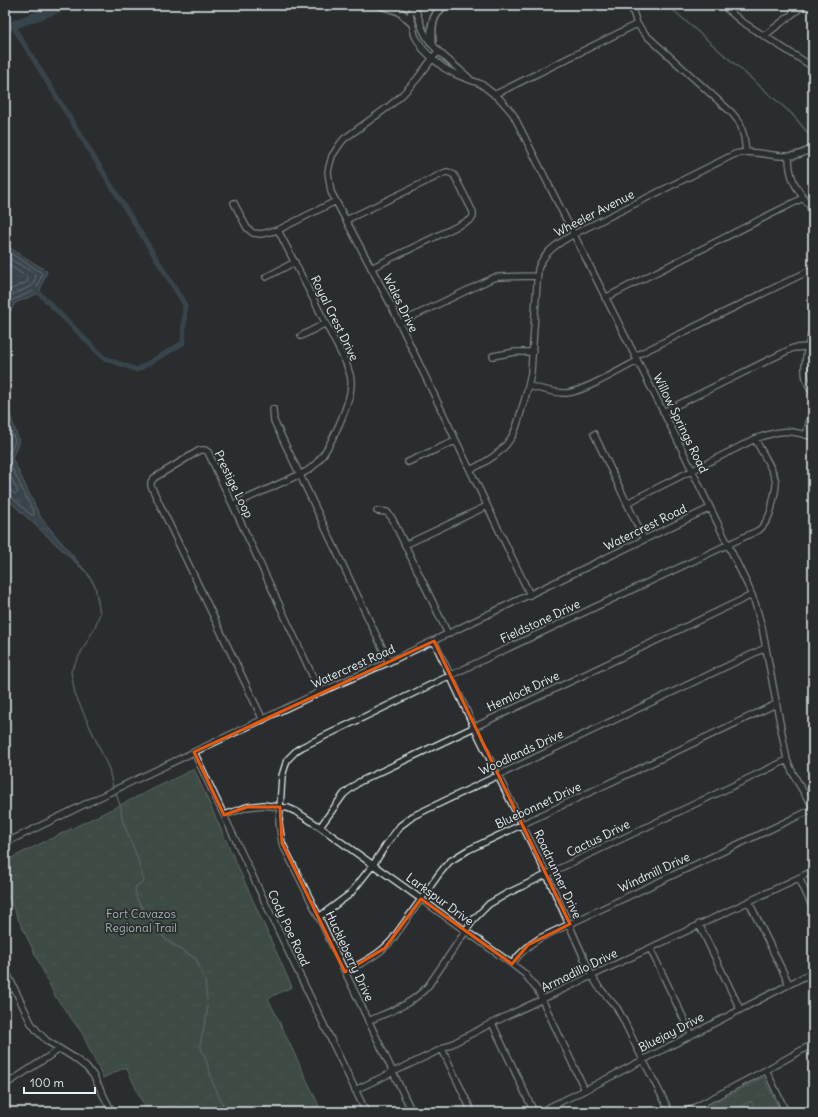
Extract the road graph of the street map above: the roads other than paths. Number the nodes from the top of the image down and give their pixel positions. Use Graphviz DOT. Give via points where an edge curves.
graph roads {
  1 [pos="381,5"];
  2 [pos="444,5"];
  3 [pos="631,5"];
  4 [pos="724,5"];
  5 [pos="804,5"];
  6 [pos="414,6"];
  7 [pos="412,23"];
  8 [pos="637,24"];
  9 [pos="764,36"];
  10 [pos="432,43"];
  11 [pos="438,51"];
  12 [pos="432,58"];
  13 [pos="813,67"];
  14 [pos="470,79"];
  15 [pos="494,95"];
  16 [pos="813,148"];
  17 [pos="746,152"];
  18 [pos="789,156"];
  19 [pos="804,198"];
  20 [pos="336,201"];
  21 [pos="234,202"];
  22 [pos="813,211"];
  23 [pos="346,220"];
  24 [pos="278,230"];
  25 [pos="574,234"];
  26 [pos="295,262"];
  27 [pos="372,268"];
  28 [pos="813,269"];
  29 [pos="537,276"];
  30 [pos="266,277"];
  31 [pos="605,298"];
  32 [pos="326,323"];
  33 [pos="399,323"];
  34 [pos="813,327"];
  35 [pos="301,336"];
  36 [pos="808,347"];
  37 [pos="533,352"];
  38 [pos="493,356"];
  39 [pos="636,358"];
  40 [pos="529,386"];
  41 [pos="813,392"];
  42 [pos="273,409"];
  43 [pos="813,409"];
  44 [pos="663,412"];
  45 [pos="594,434"];
  46 [pos="806,435"];
  47 [pos="813,437"];
  48 [pos="755,439"];
  49 [pos="455,441"];
  50 [pos="408,462"];
  51 [pos="470,470"];
  52 [pos="692,470"];
  53 [pos="300,475"];
  54 [pos="627,503"];
  55 [pos="233,505"];
  56 [pos="487,506"];
  57 [pos="710,508"];
  58 [pos="377,510"];
  59 [pos="644,539"];
  60 [pos="405,545"];
  61 [pos="728,545"];
  62 [pos="530,595"];
  63 [pos="752,595"];
  64 [pos="448,634"];
  65 [pos="434,640"];
  66 [pos="765,648"];
  67 [pos="389,662"];
  68 [pos="451,675"];
  69 [pos="320,692"];
  70 [pos="776,704"];
  71 [pos="263,720"];
  72 [pos="474,726"];
  73 [pos="194,752"];
  74 [pos="787,760"];
  75 [pos="498,775"];
  76 [pos="280,807"];
  77 [pos="813,807"];
  78 [pos="224,815"];
  79 [pos="522,825"];
  80 [pos="320,827"];
  81 [pos="5,843"];
  82 [pos="373,864"];
  83 [pos="813,871"];
  84 [pos="547,875"];
  85 [pos="799,878"];
  86 [pos="421,899"];
  87 [pos="750,902"];
  88 [pos="813,908"];
  89 [pos="319,917"];
  90 [pos="570,924"];
  91 [pos="699,924"];
  92 [pos="466,931"];
  93 [pos="650,948"];
  94 [pos="512,964"];
  95 [pos="5,969"];
  96 [pos="345,972"];
  97 [pos="813,972"];
  98 [pos="592,976"];
  99 [pos="789,984"];
  100 [pos="13,987"];
  101 [pos="5,993"];
  102 [pos="543,999"];
  103 [pos="740,1009"];
  104 [pos="368,1021"];
  105 [pos="492,1023"];
  106 [pos="691,1034"];
  107 [pos="813,1044"];
  108 [pos="60,1049"];
  109 [pos="442,1049"];
  110 [pos="643,1059"];
  111 [pos="766,1070"];
  112 [pos="393,1073"];
  113 [pos="5,1085"];
  114 [pos="355,1090"];
  115 [pos="585,1090"];
  116 [pos="110,1111"];
  117 [pos="366,1112"];
  118 [pos="412,1112"];
  119 [pos="472,1112"];
  120 [pos="534,1112"];
  121 [pos="539,1112"];
  122 [pos="670,1112"];
  123 [pos="686,1112"];
  124 [pos="786,1112"];
  1 -- 7 [label="main road" via="399,11"];
  2 -- 10 [label="main road" via="433,19"];
  3 -- 8 [label="street"];
  4 -- 9 [label="street" via="741,21"];
  5 -- 9 [label="street"];
  6 -- 7 [label="street, Willow Springs Road" via="410,15"];
  6 -- 10 [label="street, Willow Springs Road" via="423,30"];
  7 -- 12 [label="street, Willow Springs Road" via="418,42"];
  8 -- 15 [label="street"];
  8 -- 17 [label="street" via="732,113 740,123"];
  9 -- 13 [label="street"];
  10 -- 11 [label="street, Willow Springs Road"];
  11 -- 12 [label="street, Wales Drive"];
  11 -- 14 [label="street, Willow Springs Road"];
  12 -- 14 [label="street, Willow Springs Road" via="450,72"];
  12 -- 20 [label="street, Wales Drive" via="401,96 344,139 332,156 328,172 331,192"];
  14 -- 15 [label="street, Willow Springs Road"];
  15 -- 25 [label="street, Willow Springs Road" via="513,114"];
  16 -- 18 [label="street, Wheeler Avenue"];
  17 -- 18 [label="street, Wheeler Avenue"];
  17 -- 25 [label="street, Wheeler Avenue" via="735,154"];
  18 -- 19 [label="street" via="791,178"];
  19 -- 22 [label="street"];
  19 -- 31 [label="street"];
  20 -- 23 [label="street, Wales Drive"];
  20 -- 24 [label="street"];
  21 -- 24 [label="street" via="252,233 261,234"];
  23 -- 27 [label="street, Wales Drive"];
  23 -- 27 [label="street" via="446,172 454,175 473,212 473,217"];
  24 -- 26 [label="street, Royal Crest Drive"];
  25 -- 29 [label="street, Wheeler Avenue" via="546,253"];
  25 -- 31 [label="street, Willow Springs Road"];
  26 -- 30 [label="street"];
  26 -- 32 [label="street, Royal Crest Drive"];
  27 -- 33 [label="street, Wales Drive"];
  28 -- 39 [label="street"];
  29 -- 33 [label="street" via="493,278"];
  29 -- 37 [label="street, Wheeler Avenue"];
  31 -- 39 [label="street, Willow Springs Road"];
  32 -- 35 [label="street"];
  32 -- 53 [label="street, Royal Crest Drive" via="346,363 352,382 351,389 329,446 311,469"];
  33 -- 49 [label="street, Wales Drive"];
  34 -- 36 [label="street"];
  36 -- 41 [label="street" via="805,373"];
  36 -- 44 [label="street" via="793,348"];
  37 -- 38 [label="street"];
  37 -- 40 [label="street, Wheeler Avenue"];
  39 -- 40 [label="street" via="573,392 564,393"];
  39 -- 44 [label="street, Willow Springs Road"];
  40 -- 51 [label="street, Wheeler Avenue" via="512,437 501,450"];
  42 -- 53 [label="street" via="274,421"];
  43 -- 46 [label="street"];
  44 -- 52 [label="street, Willow Springs Road"];
  45 -- 54 [label="street"];
  46 -- 47 [label="street"];
  46 -- 48 [label="street" via="780,431"];
  48 -- 52 [label="street"];
  48 -- 61 [label="street, Fieldstone Drive" via="776,484 770,514 759,530"];
  49 -- 50 [label="street"];
  49 -- 51 [label="street, Wales Drive"];
  51 -- 56 [label="street, Wales Drive"];
  52 -- 54 [label="street"];
  52 -- 57 [label="street, Willow Springs Road"];
  53 -- 55 [label="street, Royal Crest Drive"];
  53 -- 67 [label="street"];
  54 -- 59 [label="street"];
  55 -- 69 [label="street, Prestige Loop"];
  55 -- 71 [label="street, Prestige Loop" via="205,450 200,450 154,478 152,482 151,486"];
  56 -- 60 [label="street"];
  56 -- 62 [label="street, Wales Drive"];
  57 -- 59 [label="street, Watercrest Road"];
  57 -- 61 [label="street, Willow Springs Road"];
  58 -- 60 [label="street" via="387,512 392,518"];
  59 -- 62 [label="street, Watercrest Road"];
  60 -- 64 [label="street"];
  61 -- 63 [label="street, Willow Springs Road"];
  61 -- 68 [label="street, Fieldstone Drive"];
  62 -- 64 [label="street, Watercrest Road"];
  63 -- 66 [label="street, Willow Springs Road" via="762,627"];
  63 -- 72 [label="street, Hemlock Drive"];
  64 -- 65 [label="street, Watercrest Road"];
  65 -- 67 [label="street, Watercrest Road"];
  65 -- 68 [label="street, Roadrunner Drive"];
  66 -- 70 [label="street, Willow Springs Road"];
  66 -- 75 [label="street, Woodlands Drive"];
  67 -- 69 [label="street, Watercrest Road"];
  68 -- 72 [label="street, Roadrunner Drive"];
  68 -- 76 [label="street, Fieldstone Drive" via="297,750 285,764"];
  69 -- 71 [label="street, Watercrest Road"];
  70 -- 74 [label="street, Willow Springs Road"];
  70 -- 79 [label="street, Bluebonnet Drive"];
  71 -- 73 [label="street, Watercrest Road"];
  72 -- 75 [label="street, Roadrunner Drive"];
  72 -- 80 [label="street, Hemlock Drive" via="359,782 344,794"];
  73 -- 78 [label="street, Cody Poe Road"];
  73 -- 81 [label="street, Watercrest Road"];
  74 -- 77 [label="street, Willow Springs Road"];
  74 -- 84 [label="street, Cactus Drive"];
  75 -- 79 [label="street, Roadrunner Drive"];
  75 -- 82 [label="street, Woodlands Drive" via="413,816 400,826"];
  76 -- 78 [label="street, Larkspur Drive" via="247,807"];
  76 -- 80 [label="street, Larkspur Drive" via="297,812"];
  76 -- 89 [label="street, Huckleberry Drive" via="282,843"];
  77 -- 90 [label="street, Windmill Drive"];
  78 -- 114 [label="street, Cody Poe Road"];
  79 -- 84 [label="street, Roadrunner Drive"];
  79 -- 86 [label="street, Bluebonnet Drive" via="468,850 449,862"];
  80 -- 82 [label="street, Larkspur Drive"];
  82 -- 86 [label="street, Larkspur Drive"];
  82 -- 89 [label="street, Woodlands Drive" via="350,894"];
  83 -- 85 [label="street, Armadillo Drive"];
  84 -- 90 [label="street, Roadrunner Drive"];
  84 -- 92 [label="street, Cactus Drive" via="489,904"];
  85 -- 87 [label="street, Armadillo Drive"];
  85 -- 88 [label="street"];
  86 -- 92 [label="street, Larkspur Drive"];
  86 -- 96 [label="street, Bluebonnet Drive" via="385,948 364,963"];
  87 -- 91 [label="street, Armadillo Drive"];
  87 -- 99 [label="street"];
  89 -- 96 [label="street, Huckleberry Drive"];
  90 -- 94 [label="street, Windmill Drive" via="532,943"];
  90 -- 98 [label="street, Roadrunner Drive"];
  91 -- 93 [label="street, Armadillo Drive"];
  91 -- 103 [label="street"];
  92 -- 94 [label="street, Larkspur Drive"];
  92 -- 104 [label="street, Cactus Drive" via="420,994 403,1006"];
  93 -- 98 [label="street, Armadillo Drive"];
  93 -- 106 [label="street"];
  94 -- 102 [label="street, Larkspur Drive" via="529,979"];
  95 -- 100 [label="street"];
  96 -- 104 [label="street, Huckleberry Drive"];
  97 -- 99 [label="street, Bluejay Drive"];
  98 -- 102 [label="street, Armadillo Drive"];
  98 -- 110 [label="street, Roadrunner Drive" via="617,1008"];
  99 -- 103 [label="street, Bluejay Drive"];
  100 -- 101 [label="street"];
  100 -- 108 [label="street" via="34,1028"];
  102 -- 105 [label="street, Armadillo Drive"];
  102 -- 115 [label="street, Larkspur Drive"];
  103 -- 106 [label="street, Bluejay Drive"];
  104 -- 112 [label="street, Huckleberry Drive"];
  105 -- 109 [label="street, Armadillo Drive"];
  105 -- 120 [label="street"];
  106 -- 110 [label="street, Bluejay Drive"];
  107 -- 111 [label="street"];
  108 -- 113 [label="street"];
  108 -- 116 [label="street" via="93,1075"];
  109 -- 112 [label="street, Armadillo Drive"];
  109 -- 119 [label="street"];
  110 -- 115 [label="street, Bluejay Drive"];
  110 -- 122 [label="street, Roadrunner Drive"];
  111 -- 123 [label="street"];
  111 -- 124 [label="street"];
  112 -- 114 [label="street, Armadillo Drive"];
  112 -- 118 [label="street, Huckleberry Drive"];
  114 -- 117 [label="street, Cody Poe Road"];
  115 -- 121 [label="street, Bluejay Drive"];
}
